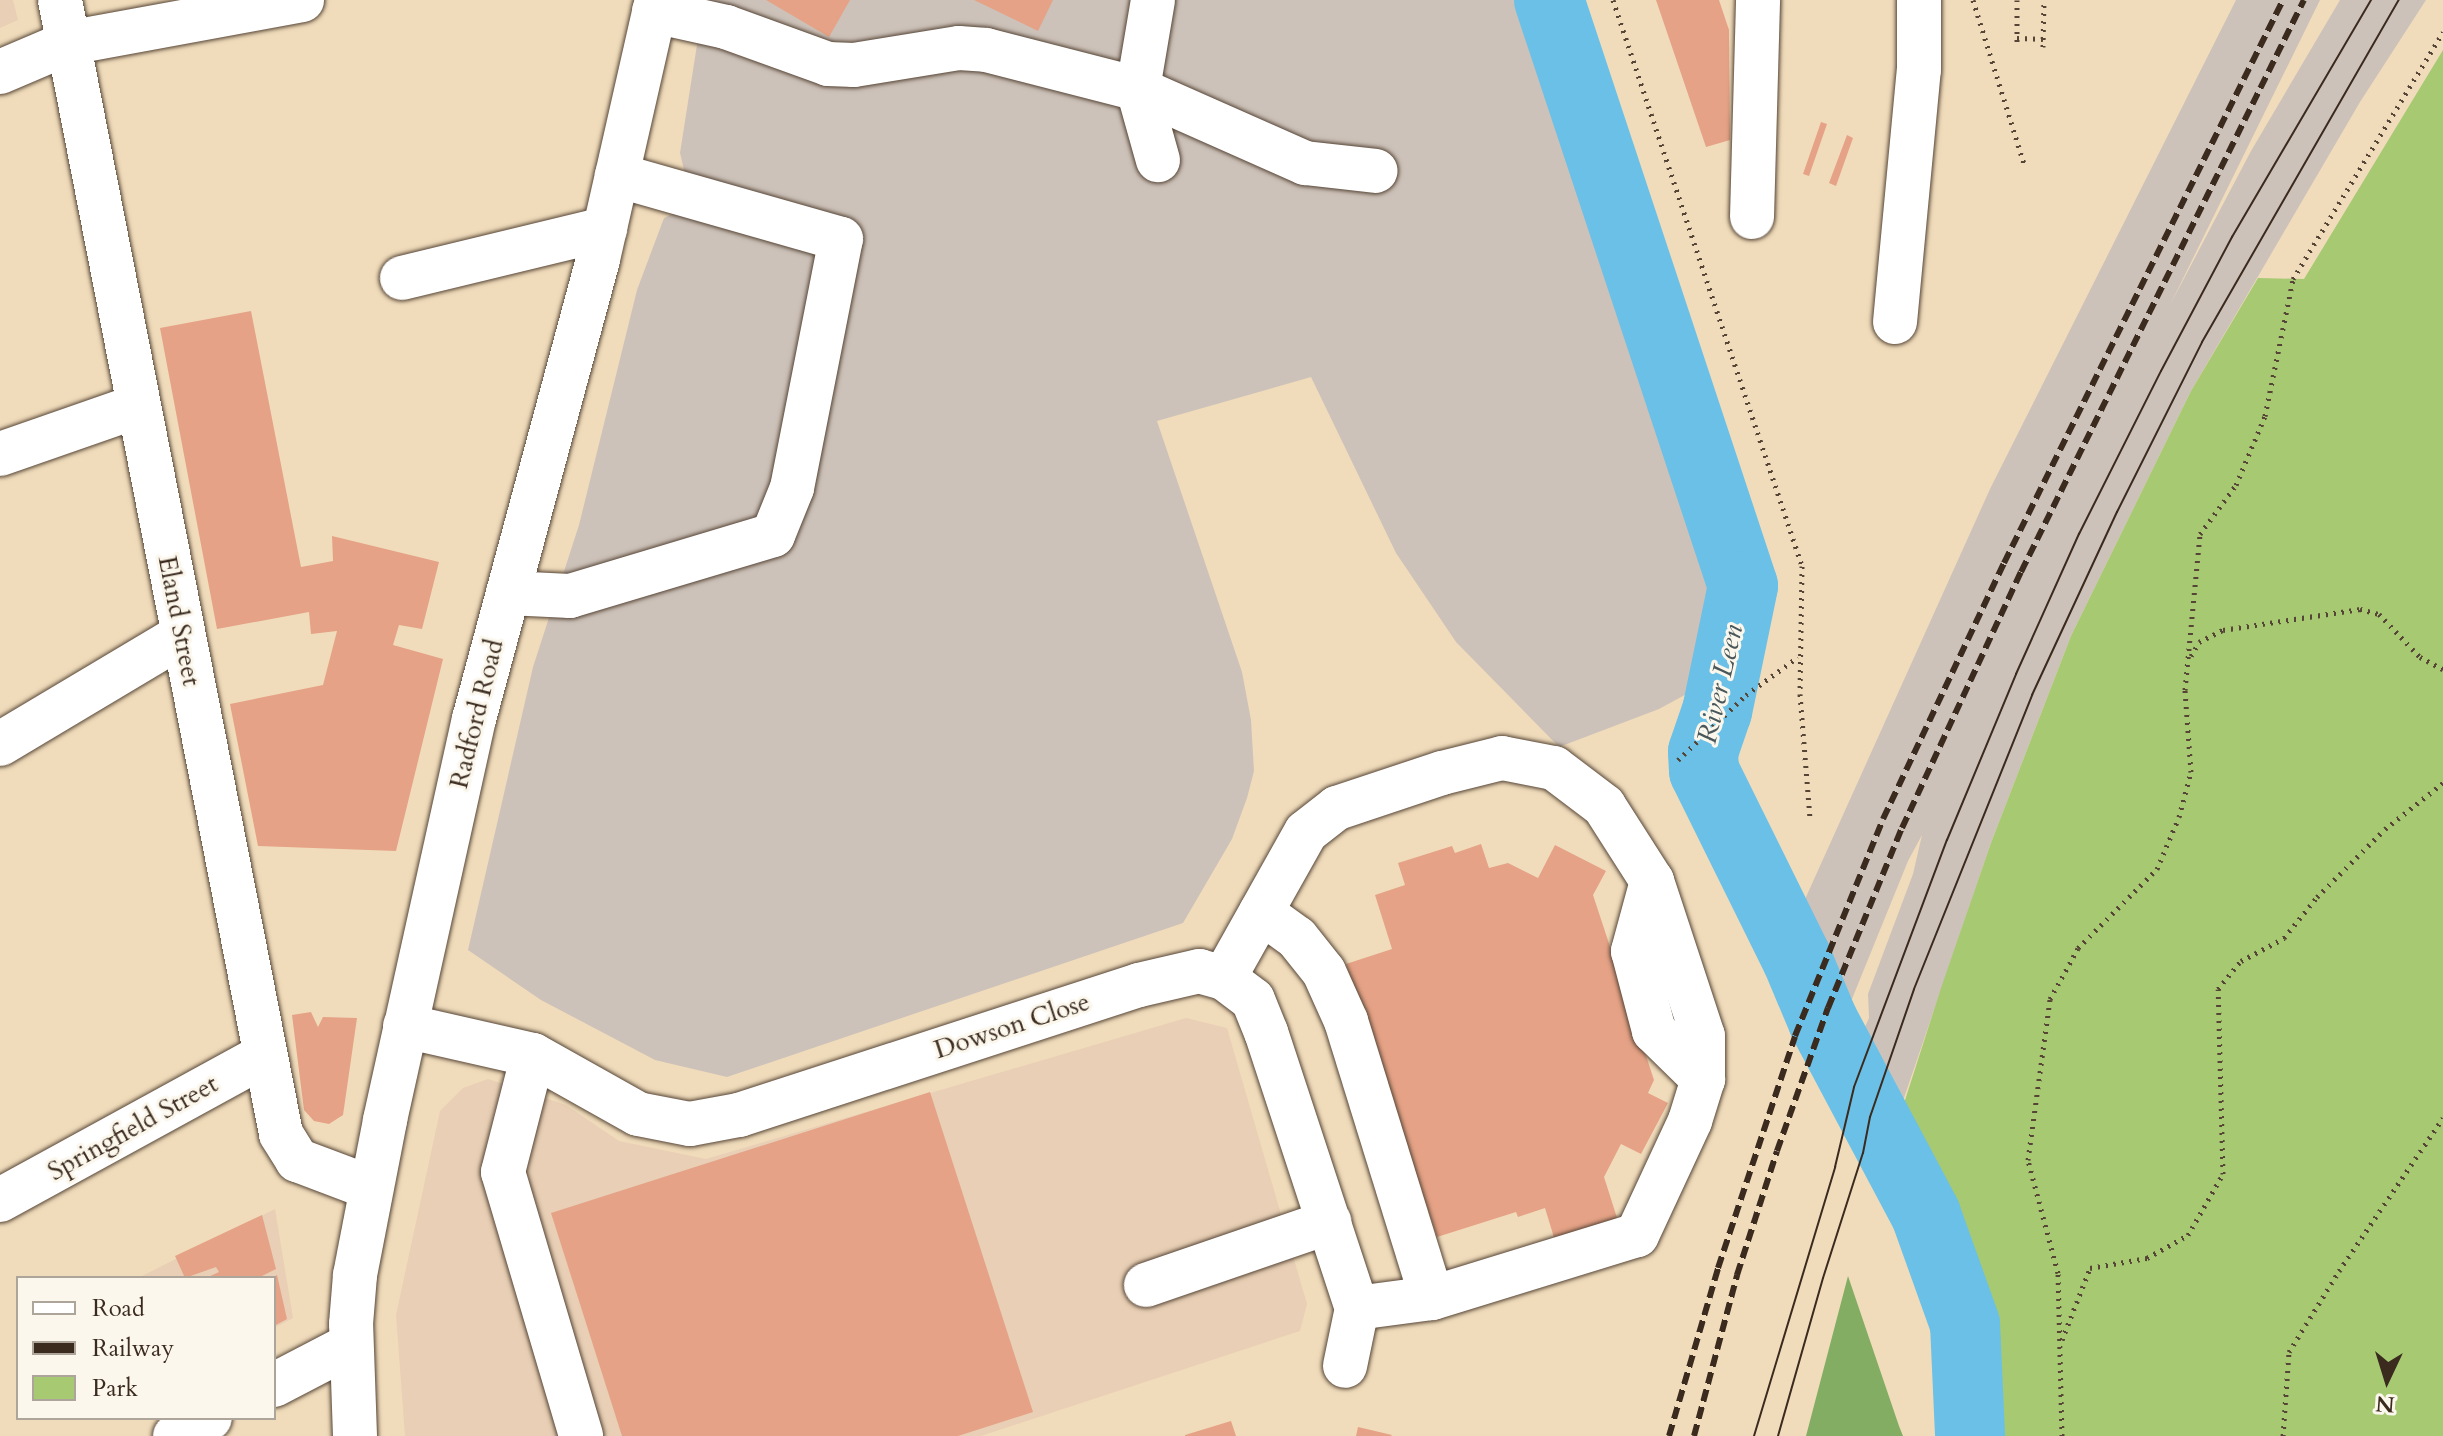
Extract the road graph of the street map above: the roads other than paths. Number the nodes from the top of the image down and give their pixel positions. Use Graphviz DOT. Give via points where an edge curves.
graph roads {
  1 [pos="60,0"];
  2 [pos="302,0"];
  3 [pos="1153,0"];
  4 [pos="1758,0"];
  5 [pos="1919,0"];
  6 [pos="656,6"];
  7 [pos="68,43"];
  8 [pos="0,72"];
  9 [pos="1138,89"];
  10 [pos="1158,160"];
  11 [pos="1376,171"];
  12 [pos="617,175"];
  13 [pos="1752,217"];
  14 [pos="605,229"];
  15 [pos="402,278"];
  16 [pos="1895,322"];
  17 [pos="138,406"];
  18 [pos="0,454"];
  19 [pos="508,593"];
  20 [pos="181,636"];
  21 [pos="0,744"];
  22 [pos="1261,912"];
  23 [pos="1224,978"];
  24 [pos="405,1026"];
  25 [pos="265,1055"];
  26 [pos="533,1055"];
  27 [pos="371,1188"];
  28 [pos="0,1200"];
  29 [pos="1329,1222"];
  30 [pos="1146,1285"];
  31 [pos="1432,1298"];
  32 [pos="1357,1308"];
  33 [pos="349,1346"];
  34 [pos="1345,1366"];
  35 [pos="276,1384"];
  36 [pos="206,1420"];
  37 [pos="175,1436"];
  38 [pos="355,1436"];
  39 [pos="581,1436"];
  1 -- 7 [label="street, Eland Street"];
  2 -- 7 [label="street"];
  3 -- 9 [label="street"];
  4 -- 13 [label="street"];
  5 -- 16 [label="street" via="1919,70"];
  6 -- 9 [label="street" via="828,64 854,65 959,48 986,50"];
  6 -- 12 [label="street, Radford Road"];
  7 -- 8 [label="street"];
  7 -- 17 [label="street, Eland Street"];
  9 -- 10 [label="street"];
  9 -- 11 [label="street" via="1305,163"];
  12 -- 14 [label="street, Radford Road"];
  12 -- 19 [label="street" via="841,239 792,488 773,535 570,596"];
  14 -- 15 [label="street"];
  14 -- 19 [label="street, Radford Road"];
  17 -- 18 [label="street"];
  17 -- 20 [label="street, Eland Street"];
  19 -- 24 [label="street, Radford Road"];
  20 -- 21 [label="street"];
  20 -- 25 [label="street, Eland Street"];
  22 -- 23 [label="street"];
  22 -- 31 [label="street" via="1297,938 1324,972 1346,1021"];
  22 -- 31 [label="street" via="1306,832 1337,808 1502,758 1554,768 1604,806 1652,881 1703,1036 1703,1079 1690,1121 1637,1235"];
  23 -- 26 [label="street, Dowson Close" via="1199,971 1139,985 739,1115 690,1124 638,1114"];
  23 -- 29 [label="street" via="1253,1000"];
  24 -- 26 [label="street, Dowson Close"];
  24 -- 27 [label="street, Radford Road"];
  25 -- 27 [label="street, Eland Street" via="281,1134 297,1160"];
  25 -- 28 [label="street, Springfield Street"];
  26 -- 39 [label="street" via="503,1172"];
  27 -- 33 [label="street, Radford Road"];
  29 -- 30 [label="street"];
  29 -- 32 [label="street"];
  31 -- 32 [label="street"];
  32 -- 34 [label="street"];
  33 -- 35 [label="street"];
  33 -- 38 [label="street, Radford Road"];
  36 -- 37 [label="street"];
}
